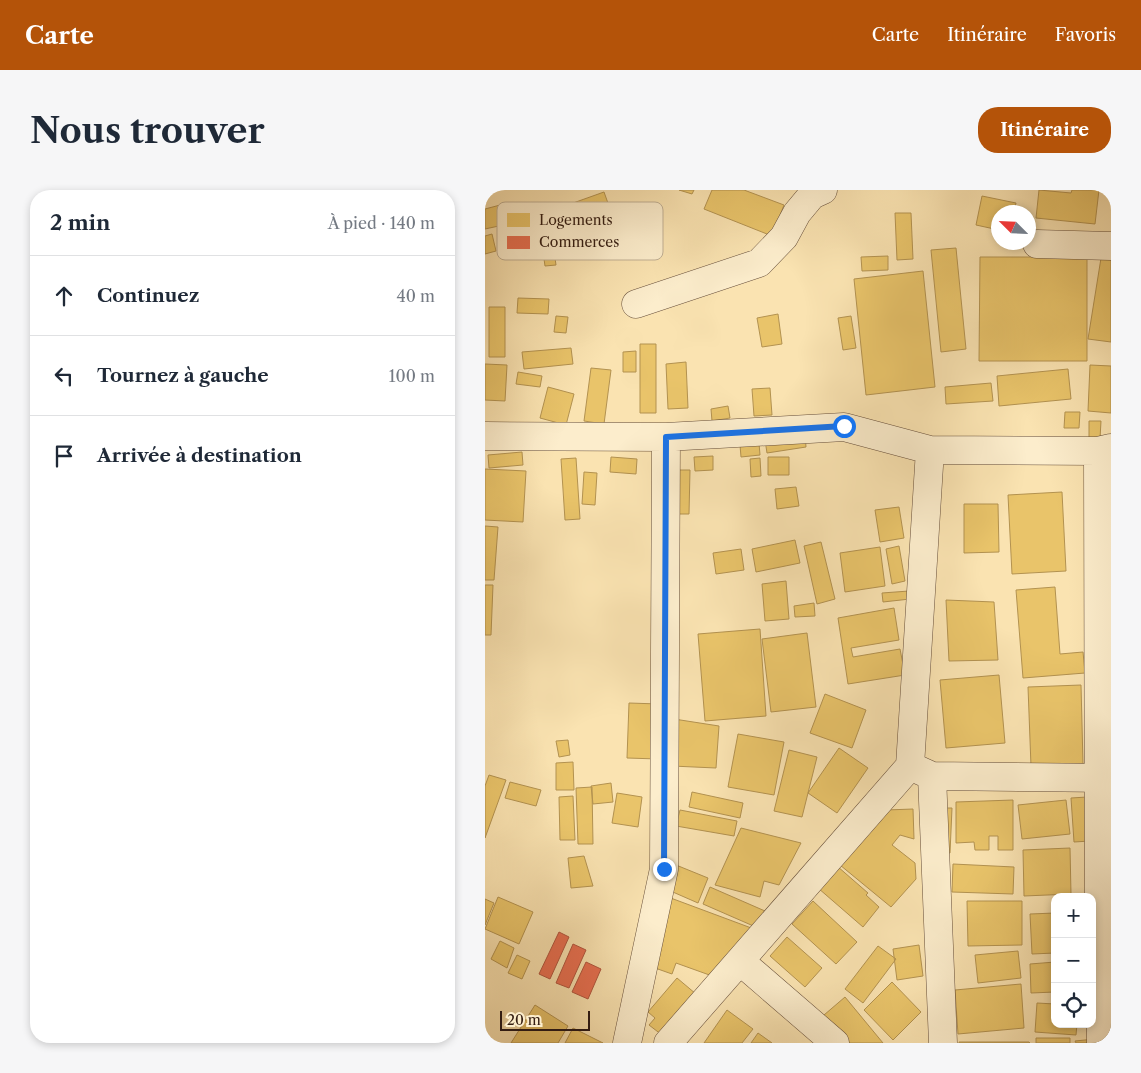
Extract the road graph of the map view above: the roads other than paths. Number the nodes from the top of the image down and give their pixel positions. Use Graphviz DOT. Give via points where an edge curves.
graph roads {
  1 [pos="823,190"];
  2 [pos="1037,244"];
  3 [pos="1111,246"];
  4 [pos="636,304"];
  5 [pos="485,436"];
  6 [pos="666,437"];
  7 [pos="1104,449"];
  8 [pos="930,450"];
  9 [pos="921,771"];
  10 [pos="1105,778"];
  11 [pos="1105,957"];
  12 [pos="740,961"];
  13 [pos="627,1043"];
  14 [pos="668,1043"];
  15 [pos="835,1043"];
  16 [pos="943,1043"];
  17 [pos="1101,1043"];
  1 -- 4 [label="street" via="811,195 784,237 759,263"];
  2 -- 3 [label="street"];
  5 -- 6 [label="street"];
  6 -- 8 [label="street" via="844,426"];
  6 -- 13 [label="street" via="664,869"];
  7 -- 8 [label="street"];
  7 -- 10 [label="street"];
  8 -- 9 [label="street"];
  9 -- 10 [label="street"];
  9 -- 12 [label="street"];
  9 -- 16 [label="street"];
  10 -- 11 [label="street"];
  11 -- 17 [label="street"];
  12 -- 14 [label="street"];
  12 -- 15 [label="street"];
}
